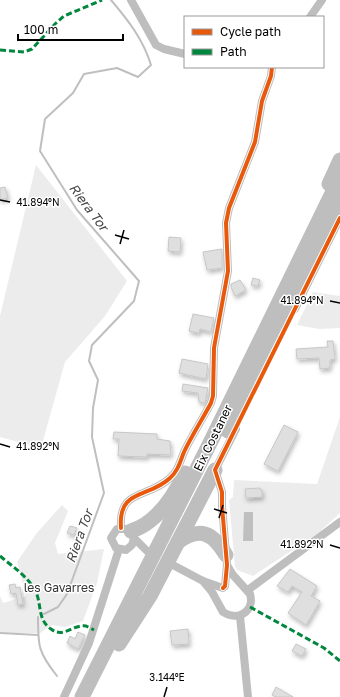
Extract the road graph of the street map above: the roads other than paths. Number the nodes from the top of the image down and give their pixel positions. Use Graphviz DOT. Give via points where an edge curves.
graph roads {
  1 [pos="131,0"];
  2 [pos="322,0"];
  3 [pos="311,16"];
  4 [pos="184,54"];
  5 [pos="272,68"];
  6 [pos="340,160"];
  7 [pos="340,177"];
  8 [pos="340,201"];
  9 [pos="340,218"];
  10 [pos="215,470"];
  11 [pos="340,522"];
  12 [pos="129,532"];
  13 [pos="178,542"];
  14 [pos="129,548"];
  15 [pos="119,550"];
  16 [pos="226,560"];
  17 [pos="171,564"];
  18 [pos="203,581"];
  19 [pos="241,584"];
  20 [pos="224,587"];
  21 [pos="248,590"];
  22 [pos="218,602"];
  23 [pos="240,616"];
  24 [pos="119,644"];
  25 [pos="64,697"];
  26 [pos="82,697"];
  27 [pos="93,697"];
  28 [pos="248,697"];
  1 -- 4 [label="street" via="156,45 164,50"];
  2 -- 3 [label="street"];
  5 -- 12 [label="street" via="262,101 255,142 229,208 226,223 228,271 214,348 211,404 184,451 178,468 169,479 129,500 122,507 120,516"];
  6 -- 12 [label="highway" via="184,476 159,513 147,525"];
  7 -- 26 [label="highway, Eix Costaner"];
  8 -- 24 [label="highway"];
  9 -- 10 [label="street"];
  10 -- 13 [label="highway"];
  10 -- 16 [label="street" via="222,492"];
  11 -- 21 [label="street"];
  12 -- 14 [label="street"];
  12 -- 14 [label="street" via="147,551"];
  12 -- 15 [label="street" via="114,532 113,545"];
  13 -- 16 [label="highway" via="193,534 206,534 217,541"];
  13 -- 24 [label="highway" via="150,596"];
  14 -- 15 [label="street"];
  15 -- 25 [label="street" via="89,643"];
  16 -- 19 [label="street"];
  16 -- 20 [label="street"];
  17 -- 18 [label="street"];
  18 -- 20 [label="street"];
  18 -- 22 [label="street"];
  19 -- 20 [label="street" via="233,583"];
  19 -- 21 [label="street"];
  20 -- 22 [label="street" via="218,595"];
  21 -- 23 [label="street" via="250,606"];
  22 -- 23 [label="street" via="219,608 226,615"];
  23 -- 28 [label="street"];
  24 -- 27 [label="highway"];
}
